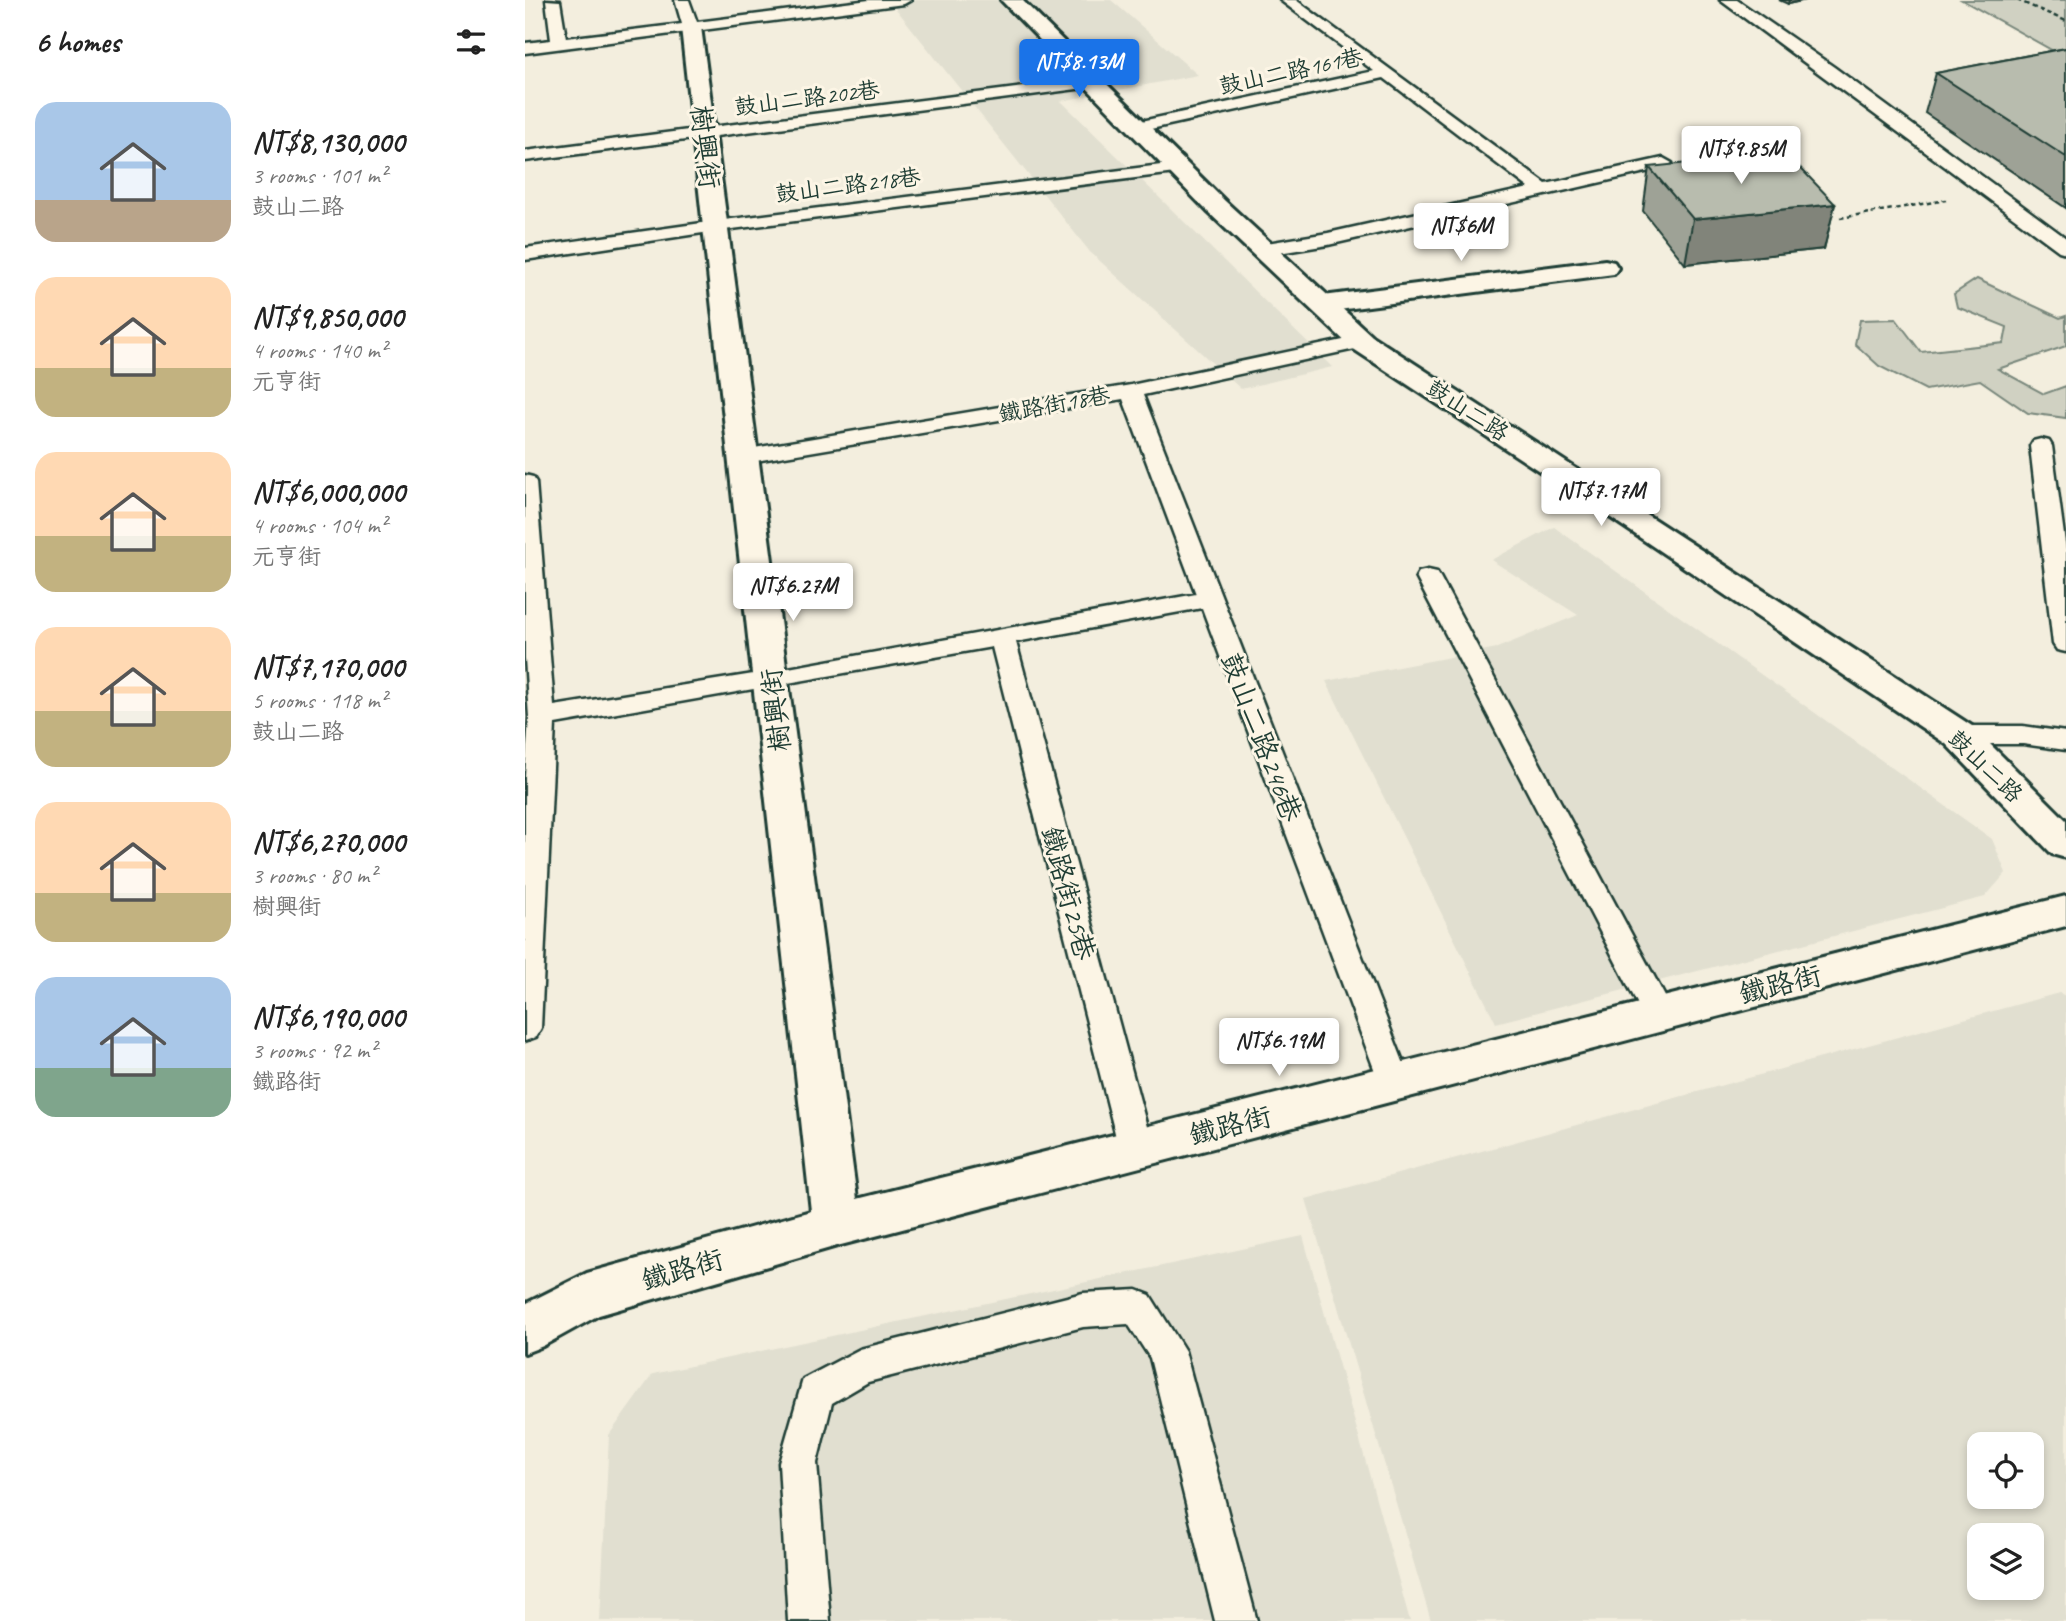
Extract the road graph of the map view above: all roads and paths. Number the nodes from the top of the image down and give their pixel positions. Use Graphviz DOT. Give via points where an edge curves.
graph roads {
  1 [pos="904,0"];
  2 [pos="1011,0"];
  3 [pos="1287,0"];
  4 [pos="1727,0"];
  5 [pos="2017,0"];
  6 [pos="553,1"];
  7 [pos="806,6"];
  8 [pos="687,14"];
  9 [pos="2066,21"];
  10 [pos="559,44"];
  11 [pos="525,48"];
  12 [pos="1387,74"];
  13 [pos="1094,83"];
  14 [pos="1137,127"];
  15 [pos="704,134"];
  16 [pos="525,156"];
  17 [pos="1663,163"];
  18 [pos="1177,168"];
  19 [pos="1543,190"];
  20 [pos="1993,192"];
  21 [pos="1840,218"];
  22 [pos="716,226"];
  23 [pos="2066,247"];
  24 [pos="1261,250"];
  25 [pos="525,254"];
  26 [pos="1605,268"];
  27 [pos="1323,304"];
  28 [pos="1362,342"];
  29 [pos="1131,391"];
  30 [pos="2041,446"];
  31 [pos="744,456"];
  32 [pos="525,482"];
  33 [pos="1428,577"];
  34 [pos="1209,599"];
  35 [pos="1002,637"];
  36 [pos="2066,644"];
  37 [pos="772,679"];
  38 [pos="542,718"];
  39 [pos="1959,735"];
  40 [pos="2066,741"];
  41 [pos="2066,844"];
  42 [pos="2066,912"];
  43 [pos="1659,1015"];
  44 [pos="525,1028"];
  45 [pos="1395,1082"];
  46 [pos="1136,1149"];
  47 [pos="837,1225"];
  48 [pos="525,1330"];
  49 [pos="809,1621"];
  50 [pos="1236,1621"];
  1 -- 7 [label="lane"];
  2 -- 13 [label="street, 鼓山二路"];
  3 -- 12 [label="lane"];
  4 -- 20 [label="lane"];
  5 -- 9 [label="path"];
  6 -- 10 [label="lane"];
  7 -- 8 [label="lane"];
  8 -- 10 [label="lane"];
  8 -- 15 [label="street, 樹興街"];
  10 -- 11 [label="lane"];
  12 -- 14 [label="lane, 鼓山二路161巷"];
  12 -- 19 [label="lane, 鼓山二路161巷"];
  13 -- 14 [label="street, 鼓山二路"];
  13 -- 15 [label="lane, 鼓山二路202巷"];
  14 -- 18 [label="street, 鼓山二路"];
  15 -- 16 [label="lane, 鼓山二路202巷"];
  15 -- 22 [label="street, 樹興街"];
  17 -- 19 [label="lane"];
  18 -- 22 [label="lane, 鼓山二路218巷"];
  18 -- 24 [label="street, 鼓山二路"];
  19 -- 24 [label="lane"];
  20 -- 21 [label="path"];
  20 -- 23 [label="lane"];
  22 -- 25 [label="lane, 鼓山二路218巷"];
  22 -- 31 [label="street, 樹興街"];
  24 -- 27 [label="street, 鼓山二路"];
  26 -- 27 [label="street"];
  27 -- 28 [label="street, 鼓山二路"];
  28 -- 29 [label="lane, 鐵路街18巷"];
  28 -- 39 [label="street, 鼓山二路"];
  29 -- 31 [label="lane, 鐵路街18巷"];
  29 -- 34 [label="lane, 鼓山二路246巷"];
  30 -- 36 [label="lane"];
  31 -- 37 [label="street, 樹興街"];
  32 -- 38 [label="lane"];
  33 -- 43 [label="lane"];
  34 -- 35 [label="lane"];
  34 -- 45 [label="lane, 鼓山二路246巷"];
  35 -- 37 [label="lane"];
  35 -- 46 [label="lane, 鐵路街25巷"];
  37 -- 38 [label="lane"];
  37 -- 47 [label="street, 樹興街"];
  38 -- 44 [label="lane"];
  39 -- 40 [label="lane" via="2023,735"];
  39 -- 41 [label="street, 鼓山二路"];
  42 -- 43 [label="street, 鐵路街"];
  43 -- 45 [label="street, 鐵路街"];
  45 -- 46 [label="street, 鐵路街"];
  46 -- 47 [label="street, 鐵路街"];
  47 -- 48 [label="street, 鐵路街" via="587,1296"];
  49 -- 50 [label="lane" via="798,1462 816,1392 860,1367 1083,1310 1137,1307 1167,1351"];
}
